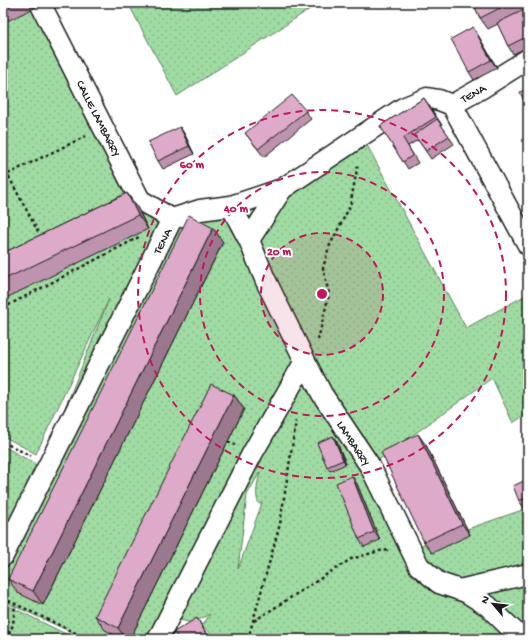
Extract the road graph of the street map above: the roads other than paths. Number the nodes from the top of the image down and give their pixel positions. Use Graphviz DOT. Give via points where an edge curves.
graph roads {
  1 [pos="40,3"];
  2 [pos="528,59"];
  3 [pos="452,105"];
  4 [pos="282,189"];
  5 [pos="231,206"];
  6 [pos="172,219"];
  7 [pos="249,240"];
  8 [pos="528,245"];
  9 [pos="307,365"];
  10 [pos="3,556"];
  11 [pos="528,574"];
  12 [pos="459,590"];
  13 [pos="158,639"];
  14 [pos="522,639"];
  1 -- 6 [label="street, CALLE LAMBARRY" via="140,200"];
  2 -- 3 [label="street, TENA"];
  3 -- 4 [label="street, TENA" via="427,98 404,108"];
  3 -- 8 [label="street"];
  4 -- 5 [label="street, TENA"];
  4 -- 7 [label="street"];
  5 -- 6 [label="street, TENA" via="200,210"];
  5 -- 7 [label="street, LAMBARRY"];
  6 -- 10 [label="street, TENA"];
  7 -- 9 [label="street, LAMBARRY" via="265,280"];
  9 -- 12 [label="street, LAMBARRY" via="322,394 370,466 419,566 439,583"];
  9 -- 13 [label="street" via="252,454"];
  11 -- 12 [label="street"];
  12 -- 14 [label="street, LAMBARRY" via="488,606"];
}
